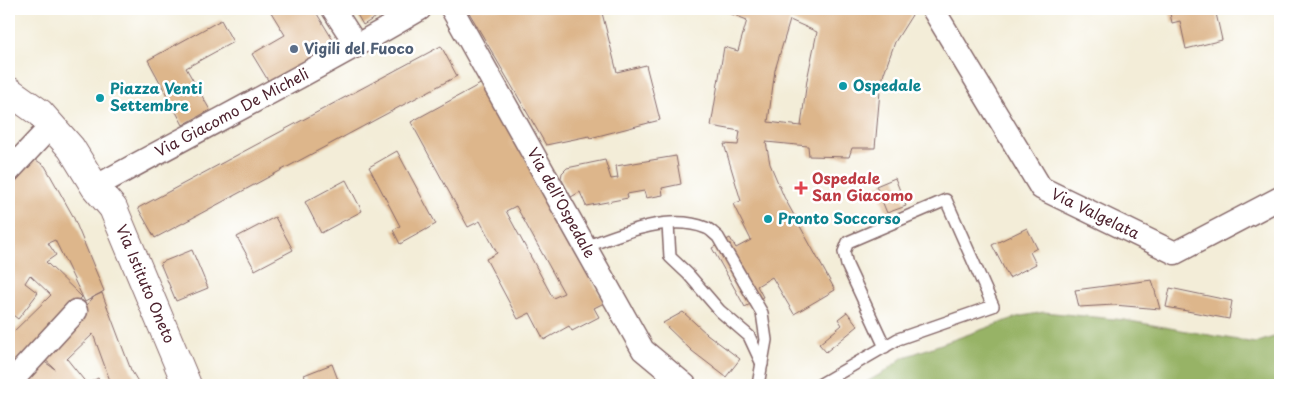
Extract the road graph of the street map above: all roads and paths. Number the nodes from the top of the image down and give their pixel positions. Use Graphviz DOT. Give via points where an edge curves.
graph roads {
  1 [pos="333,9"];
  2 [pos="420,9"];
  3 [pos="452,9"];
  4 [pos="933,9"];
  5 [pos="357,46"];
  6 [pos="9,91"];
  7 [pos="51,126"];
  8 [pos="9,171"];
  9 [pos="95,187"];
  10 [pos="1280,198"];
  11 [pos="668,224"];
  12 [pos="585,247"];
  13 [pos="76,311"];
  14 [pos="884,347"];
  15 [pos="762,364"];
  16 [pos="9,384"];
  17 [pos="188,385"];
  18 [pos="685,385"];
  19 [pos="758,385"];
  20 [pos="820,385"];
  1 -- 5 [label="street"];
  2 -- 5 [label="street, Via Giacomo De Micheli"];
  3 -- 12 [label="street, Via dell'Ospedale"];
  4 -- 10 [label="street, Via Valgelata" via="1041,188 1175,253"];
  5 -- 9 [label="street, Via Giacomo De Micheli"];
  6 -- 7 [label="main road" via="40,113"];
  7 -- 8 [label="street"];
  7 -- 9 [label="main road" via="71,148"];
  9 -- 17 [label="main road, Via Istituto Oneto" via="114,208"];
  11 -- 12 [label="lane" via="636,228"];
  11 -- 15 [label="lane" via="670,257 720,311 749,336"];
  11 -- 15 [label="lane" via="706,228 718,237 762,313 766,340"];
  12 -- 18 [label="street, Via dell'Ospedale" via="643,350"];
  13 -- 16 [label="street"];
  14 -- 14 [label="lane" via="898,339 993,306 946,200 848,242 844,252 847,265"];
  14 -- 20 [label="lane"];
  15 -- 19 [label="lane"];
}
